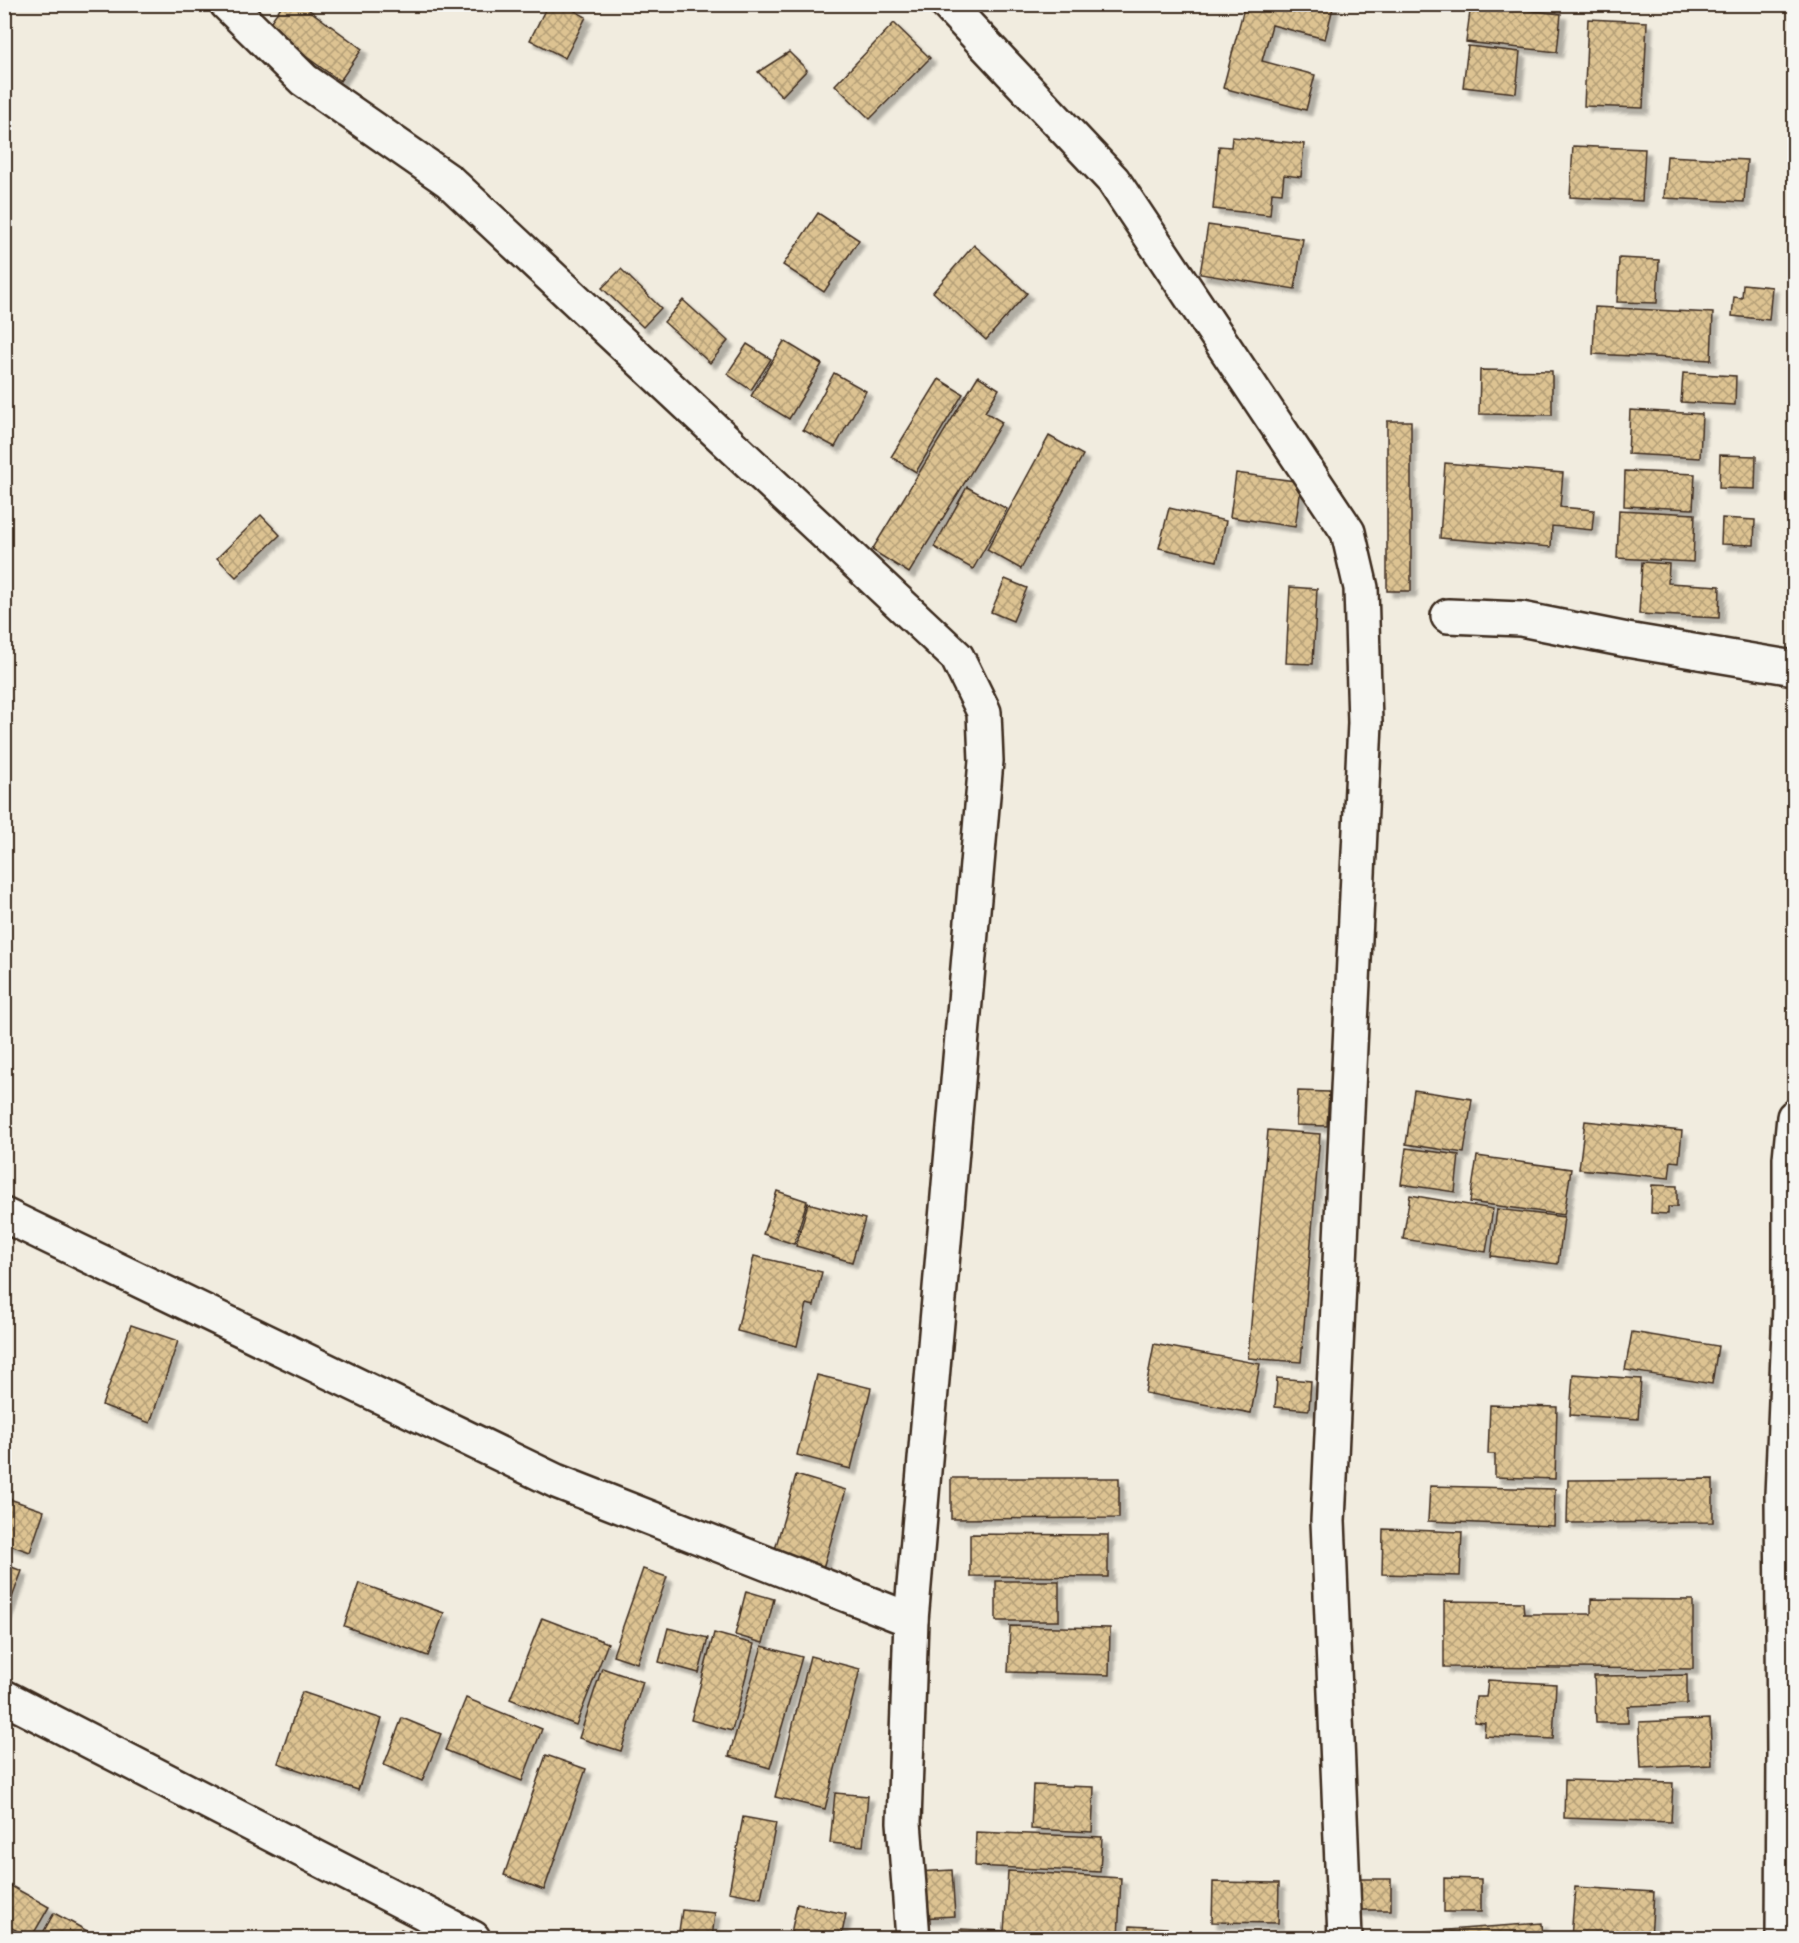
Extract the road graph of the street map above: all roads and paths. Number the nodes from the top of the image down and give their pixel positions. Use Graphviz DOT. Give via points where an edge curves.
graph roads {
  1 [pos="227,4"];
  2 [pos="947,4"];
  3 [pos="1448,616"];
  4 [pos="1794,668"];
  5 [pos="1794,1117"];
  6 [pos="4,1215"];
  7 [pos="1792,1307"];
  8 [pos="911,1620"];
  9 [pos="4,1696"];
  10 [pos="473,1938"];
  11 [pos="913,1938"];
  12 [pos="1345,1938"];
  13 [pos="1783,1938"];
  1 -- 8 [label="street" via="304,80 457,189 957,657 984,712 986,760"];
  2 -- 12 [label="street" via="1113,180 1348,532 1361,588 1365,723 1328,1521"];
  3 -- 4 [label="street" via="1521,619"];
  5 -- 7 [label="street" via="1790,1158"];
  6 -- 8 [label="street" via="556,1480"];
  7 -- 13 [label="street" via="1782,1495"];
  8 -- 11 [label="street" via="904,1822"];
  9 -- 10 [label="street"];
}
